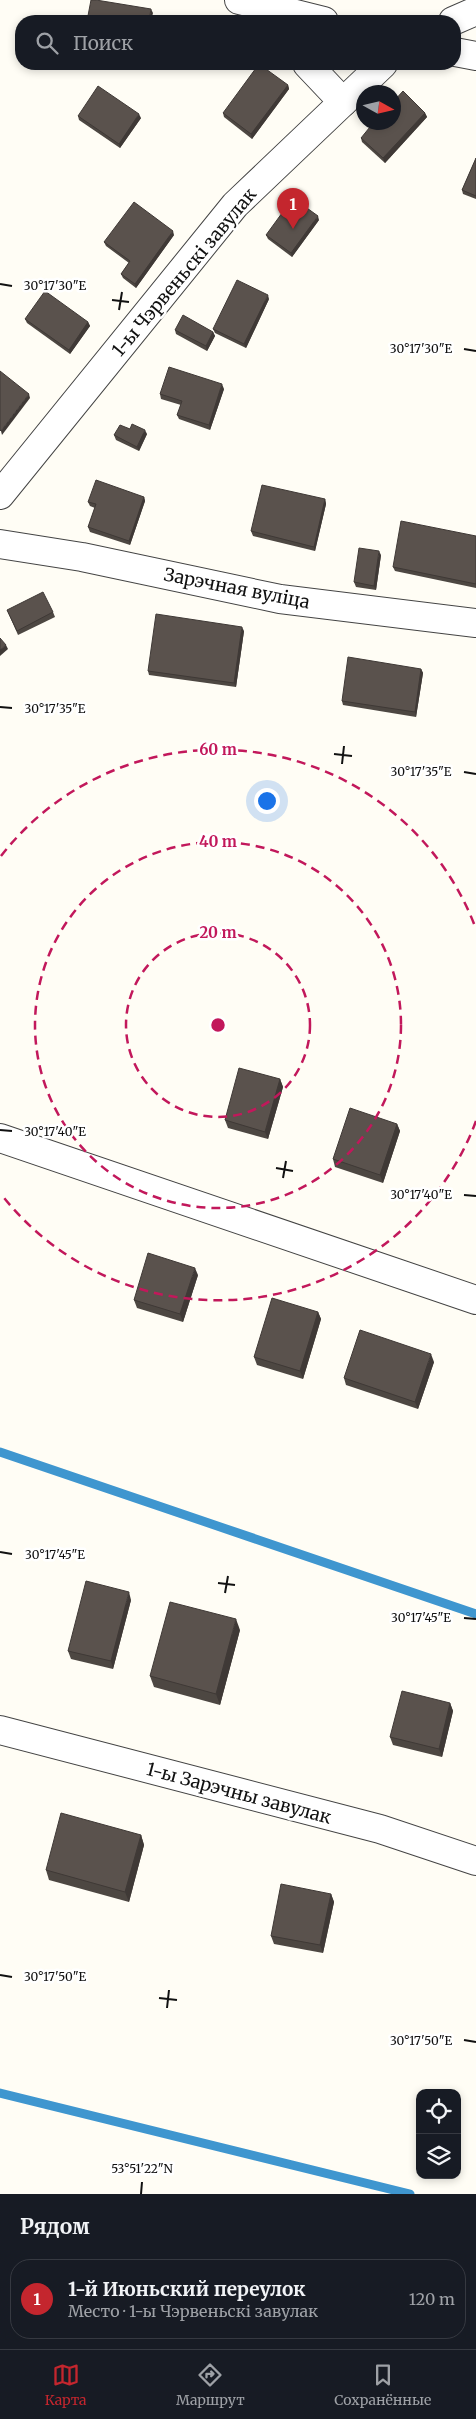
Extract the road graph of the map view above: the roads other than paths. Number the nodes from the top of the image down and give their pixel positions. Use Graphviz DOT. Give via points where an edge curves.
graph roads {
  1 [pos="251,6"];
  2 [pos="476,11"];
  3 [pos="295,15"];
  4 [pos="461,17"];
  5 [pos="461,53"];
  6 [pos="476,56"];
  7 [pos="313,70"];
  8 [pos="377,70"];
  9 [pos="343,102"];
  10 [pos="0,495"];
  11 [pos="0,544"];
  12 [pos="476,623"];
  13 [pos="0,1138"];
  14 [pos="476,1300"];
  15 [pos="0,1730"];
  16 [pos="476,1861"];
  1 -- 3 [label="street"];
  2 -- 4 [label="street"];
  5 -- 6 [label="street"];
  7 -- 9 [label="street"];
  8 -- 9 [label="street, 1-ы Чэрвеньскі завулак"];
  9 -- 10 [label="street, 1-ы Чэрвеньскі завулак" via="235,205"];
  11 -- 12 [label="street, Зарэчная вуліца" via="82,557 280,599"];
  13 -- 14 [label="street"];
  15 -- 16 [label="street, 1-ы Зарэчны завулак" via="380,1829"];
}
